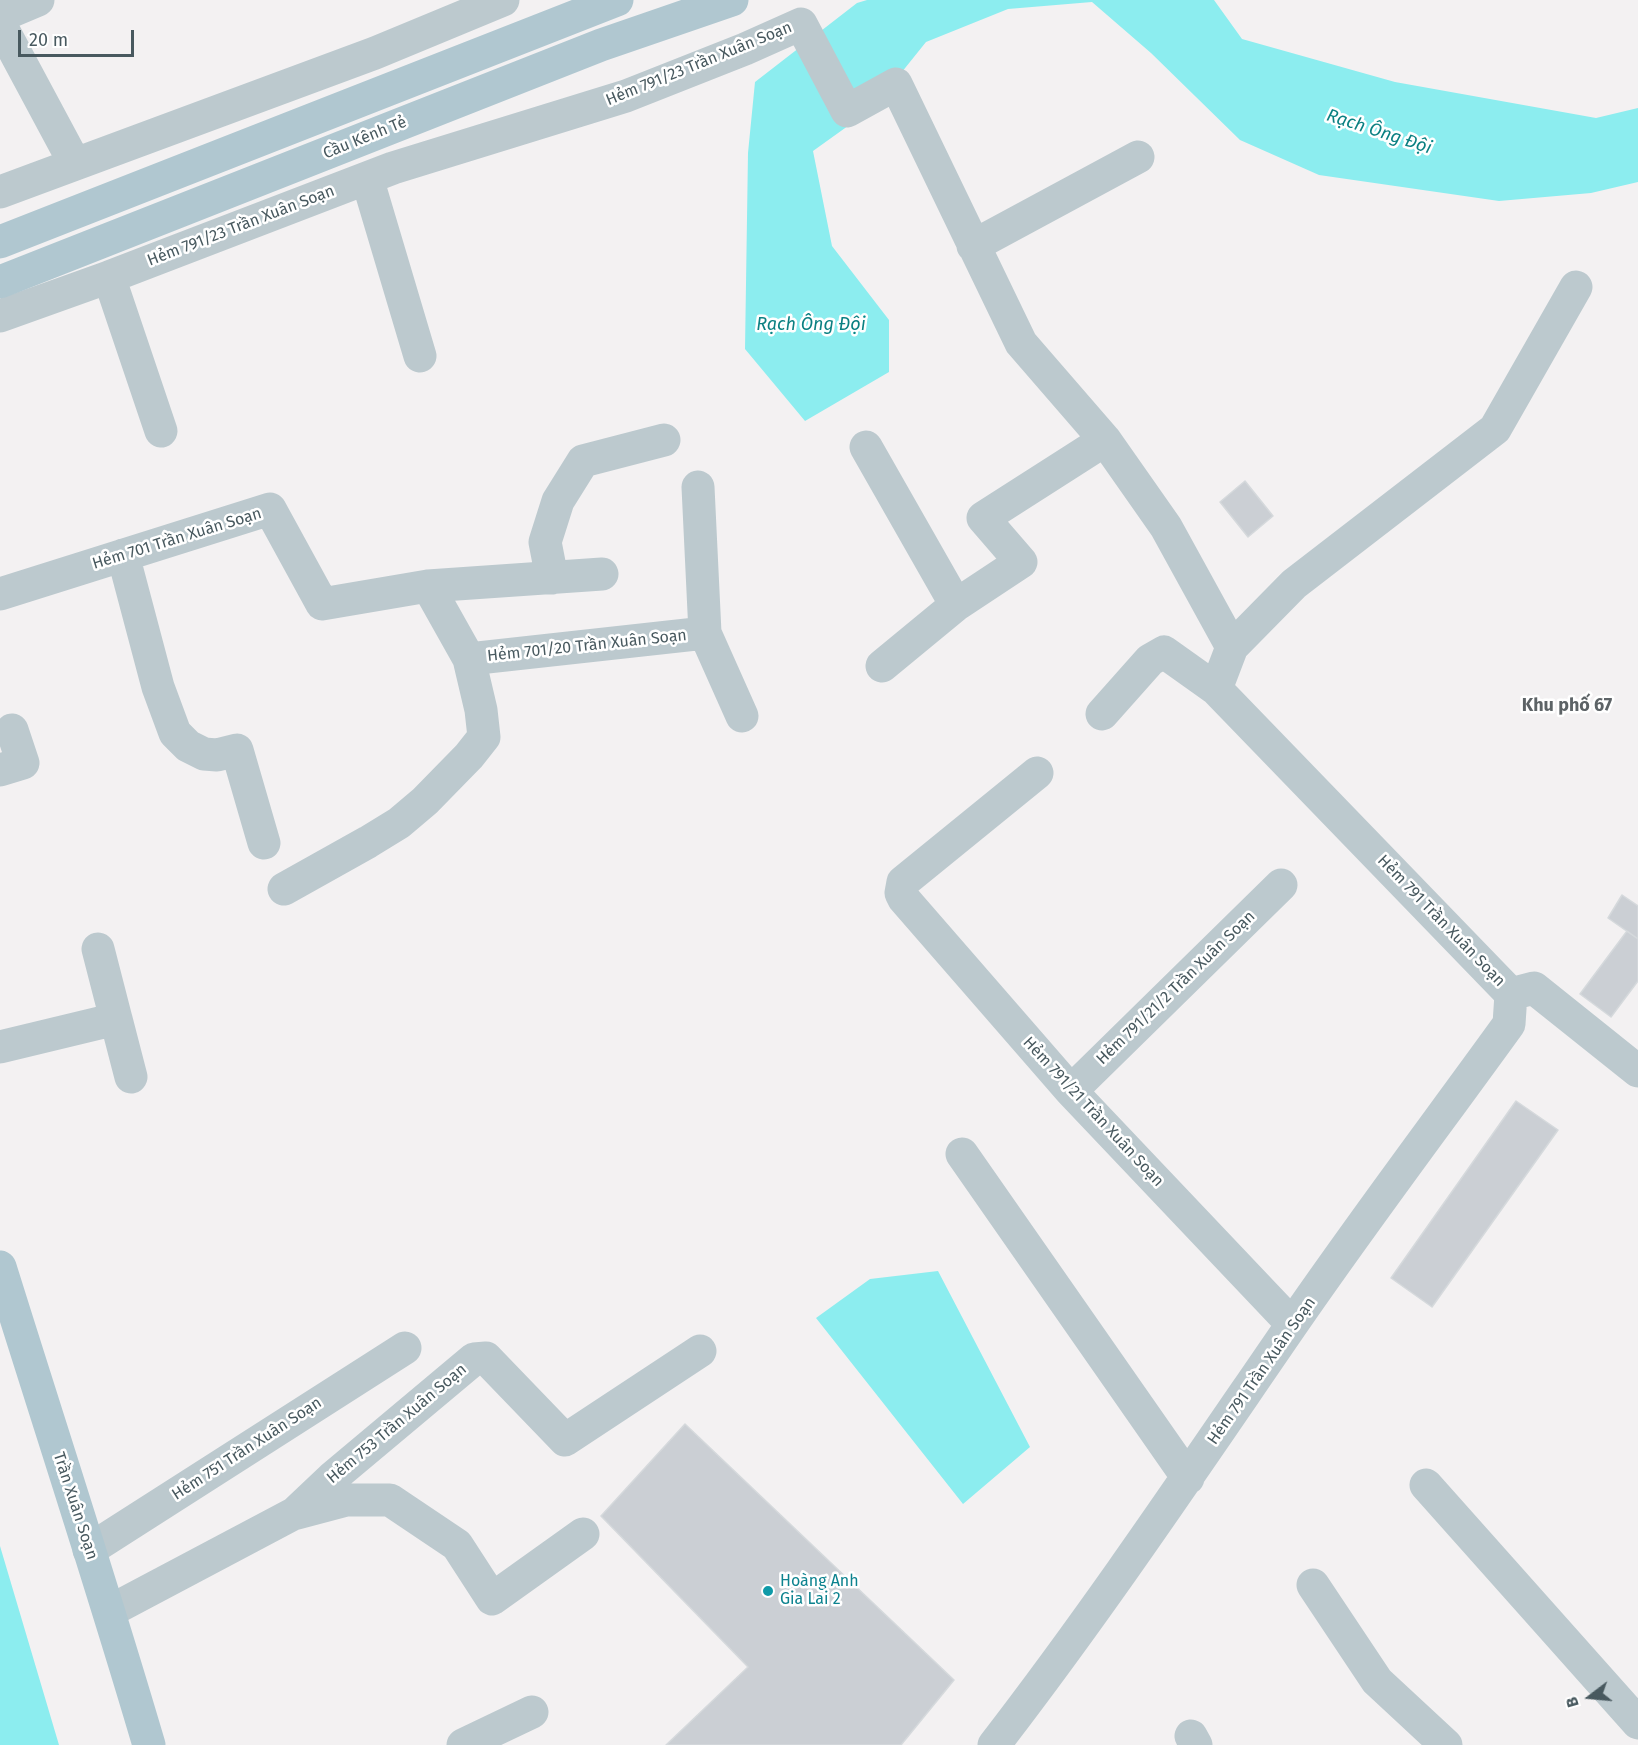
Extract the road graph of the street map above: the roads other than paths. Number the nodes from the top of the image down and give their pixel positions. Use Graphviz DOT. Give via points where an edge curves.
graph roads {
  1 [pos="38,0"];
  2 [pos="503,0"];
  3 [pos="617,0"];
  4 [pos="732,0"];
  5 [pos="0,16"];
  6 [pos="0,24"];
  7 [pos="1138,157"];
  8 [pos="75,164"];
  9 [pos="367,178"];
  10 [pos="0,192"];
  11 [pos="0,242"];
  12 [pos="973,246"];
  13 [pos="109,277"];
  14 [pos="0,282"];
  15 [pos="1576,287"];
  16 [pos="0,316"];
  17 [pos="420,356"];
  18 [pos="161,431"];
  19 [pos="664,440"];
  20 [pos="1105,440"];
  21 [pos="866,447"];
  22 [pos="698,487"];
  23 [pos="123,555"];
  24 [pos="602,574"];
  25 [pos="552,578"];
  26 [pos="428,586"];
  27 [pos="0,594"];
  28 [pos="956,605"];
  29 [pos="705,633"];
  30 [pos="1232,647"];
  31 [pos="469,659"];
  32 [pos="882,666"];
  33 [pos="1216,689"];
  34 [pos="1102,714"];
  35 [pos="742,716"];
  36 [pos="12,730"];
  37 [pos="0,770"];
  38 [pos="1036,773"];
  39 [pos="264,843"];
  40 [pos="1281,885"];
  41 [pos="284,889"];
  42 [pos="98,949"];
  43 [pos="1512,994"];
  44 [pos="116,1019"];
  45 [pos="0,1047"];
  46 [pos="1638,1071"];
  47 [pos="131,1077"];
  48 [pos="1071,1091"];
  49 [pos="962,1154"];
  50 [pos="0,1268"];
  51 [pos="1292,1324"];
  52 [pos="405,1348"];
  53 [pos="700,1351"];
  54 [pos="1188,1478"];
  55 [pos="1426,1485"];
  56 [pos="295,1513"];
  57 [pos="583,1534"];
  58 [pos="89,1551"];
  59 [pos="1313,1585"];
  60 [pos="110,1611"];
  61 [pos="532,1712"];
  62 [pos="1638,1723"];
  63 [pos="149,1745"];
  64 [pos="464,1745"];
  65 [pos="994,1745"];
  66 [pos="1446,1745"];
  1 -- 5 [label="street"];
  2 -- 8 [label="street" via="375,53"];
  3 -- 11 [label="main road"];
  4 -- 14 [label="main road, Cầu Kênh Tẻ" via="601,45"];
  6 -- 8 [label="street"];
  7 -- 12 [label="street"];
  8 -- 10 [label="street"];
  9 -- 12 [label="street, Hẻm 791/23 Trần Xuân Soạn" via="626,96 801,24 847,111 896,84"];
  9 -- 13 [label="street, Hẻm 791/23 Trần Xuân Soạn"];
  9 -- 17 [label="street"];
  12 -- 20 [label="street, Hẻm 791/23 Trần Xuân Soạn" via="1021,343"];
  13 -- 16 [label="street, Hẻm 791/23 Trần Xuân Soạn"];
  13 -- 18 [label="street"];
  15 -- 30 [label="street" via="1495,429 1293,584"];
  19 -- 25 [label="street" via="583,461 558,501 545,542"];
  20 -- 28 [label="street" via="983,518 1021,562"];
  20 -- 30 [label="street, Hẻm 791/23 Trần Xuân Soạn" via="1166,527"];
  21 -- 28 [label="street"];
  22 -- 29 [label="street"];
  23 -- 26 [label="street, Hẻm 701 Trần Xuân Soạn" via="270,509 322,604"];
  23 -- 27 [label="street, Hẻm 701 Trần Xuân Soạn"];
  23 -- 39 [label="street" via="158,687 175,733 204,754 237,750"];
  24 -- 25 [label="street, Hẻm 701 Trần Xuân Soạn"];
  25 -- 26 [label="street, Hẻm 701 Trần Xuân Soạn"];
  26 -- 31 [label="street"];
  28 -- 32 [label="street"];
  29 -- 31 [label="street, Hẻm 701/20 Trần Xuân Soạn"];
  29 -- 35 [label="street"];
  30 -- 33 [label="street"];
  31 -- 41 [label="street" via="484,737 469,756 399,823"];
  33 -- 34 [label="street, Hẻm 791 Trần Xuân Soạn" via="1164,652 1150,660"];
  33 -- 43 [label="street, Hẻm 791 Trần Xuân Soạn"];
  36 -- 37 [label="street" via="23,763"];
  38 -- 48 [label="street, Hẻm 791/21 Trần Xuân Soạn" via="903,882 901,893"];
  40 -- 48 [label="street, Hẻm 791/21/2 Trần Xuân Soạn"];
  42 -- 44 [label="street"];
  43 -- 46 [label="street" via="1534,988"];
  43 -- 51 [label="street, Hẻm 791 Trần Xuân Soạn" via="1509,1024"];
  44 -- 45 [label="street"];
  44 -- 47 [label="street"];
  48 -- 51 [label="street, Hẻm 791/21 Trần Xuân Soạn"];
  49 -- 54 [label="street"];
  50 -- 58 [label="main road, Trần Xuân Soạn"];
  51 -- 54 [label="street, Hẻm 791 Trần Xuân Soạn"];
  52 -- 58 [label="street, Hẻm 751 Trần Xuân Soạn"];
  53 -- 56 [label="street, Hẻm 753 Trần Xuân Soạn" via="565,1440 486,1358 474,1359"];
  54 -- 65 [label="street, Hẻm 791 Trần Xuân Soạn"];
  55 -- 62 [label="street"];
  56 -- 57 [label="street, Hẻm 753 Trần Xuân Soạn" via="346,1500 390,1500 457,1545 492,1599"];
  56 -- 60 [label="street, Hẻm 753 Trần Xuân Soạn"];
  58 -- 60 [label="main road, Trần Xuân Soạn"];
  59 -- 66 [label="street" via="1377,1680"];
  60 -- 63 [label="main road, Trần Xuân Soạn"];
  61 -- 64 [label="street"];
}
